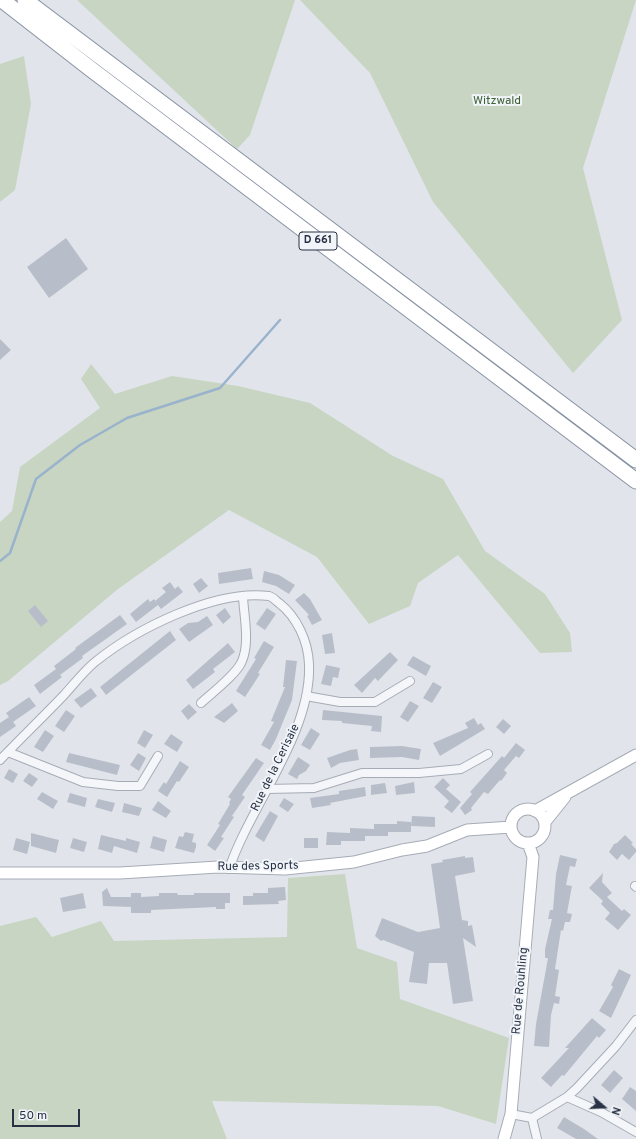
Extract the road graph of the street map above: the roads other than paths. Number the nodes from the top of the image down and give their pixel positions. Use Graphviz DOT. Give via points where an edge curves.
graph roads {
  1 [pos="2,0"];
  2 [pos="25,0"];
  3 [pos="32,0"];
  4 [pos="0,9"];
  5 [pos="59,25"];
  6 [pos="92,70"];
  7 [pos="636,460"];
  8 [pos="636,481"];
  9 [pos="243,597"];
  10 [pos="410,681"];
  11 [pos="306,696"];
  12 [pos="201,703"];
  13 [pos="8,752"];
  14 [pos="488,754"];
  15 [pos="636,755"];
  16 [pos="158,756"];
  17 [pos="0,760"];
  18 [pos="574,788"];
  19 [pos="267,789"];
  20 [pos="535,810"];
  21 [pos="545,822"];
  22 [pos="511,827"];
  23 [pos="528,843"];
  24 [pos="229,868"];
  25 [pos="0,873"];
  26 [pos="636,1020"];
  27 [pos="567,1097"];
  28 [pos="510,1114"];
  29 [pos="532,1118"];
  30 [pos="636,1132"];
  31 [pos="504,1139"];
  32 [pos="537,1139"];
  1 -- 6 [label="highway, D 661"];
  2 -- 5 [label="highway, D 661"];
  3 -- 5 [label="highway"];
  4 -- 6 [label="highway" via="43,42"];
  5 -- 7 [label="highway, D 661"];
  6 -- 8 [label="highway, D 661"];
  9 -- 11 [label="street, Rue de la Cerisaie" via="271,596 288,610 302,630 309,663"];
  9 -- 12 [label="street" via="246,646 242,662 221,686"];
  9 -- 13 [label="street, Rue de la Cerisaie" via="214,602 172,615 134,636 94,663"];
  10 -- 11 [label="street" via="375,702 340,702"];
  11 -- 19 [label="street, Rue de la Cerisaie" via="301,716"];
  13 -- 16 [label="street" via="83,782 118,786 140,786"];
  13 -- 17 [label="street, Rue de la Cerisaie"];
  14 -- 19 [label="street" via="461,769 419,773 362,773 314,788"];
  15 -- 18 [label="street"];
  18 -- 20 [label="street"];
  18 -- 21 [label="street"];
  19 -- 24 [label="street, Rue de la Cerisaie"];
  20 -- 21 [label="street"];
  20 -- 22 [label="street" via="519,812 514,817"];
  21 -- 23 [label="street" via="540,838"];
  22 -- 23 [label="street" via="512,833 518,839"];
  22 -- 24 [label="street, Rue des Sports" via="467,830 427,846 354,862 285,868"];
  23 -- 28 [label="street, Rue de Rouhling" via="533,857"];
  24 -- 25 [label="street, Rue des Sports" via="120,873"];
  26 -- 27 [label="street" via="616,1046"];
  27 -- 29 [label="street"];
  27 -- 30 [label="street" via="601,1112"];
  28 -- 29 [label="street"];
  28 -- 31 [label="street, Rue de Rouhling"];
  29 -- 32 [label="street"];
}
